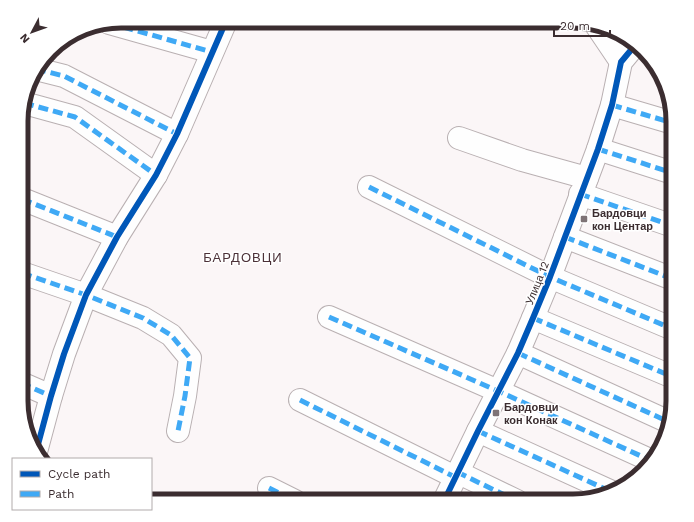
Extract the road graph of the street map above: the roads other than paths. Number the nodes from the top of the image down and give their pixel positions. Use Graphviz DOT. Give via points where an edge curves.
graph roads {
  1 [pos="127,28"];
  2 [pos="223,28"];
  3 [pos="601,32"];
  4 [pos="632,49"];
  5 [pos="212,52"];
  6 [pos="621,62"];
  7 [pos="43,71"];
  8 [pos="30,105"];
  9 [pos="612,105"];
  10 [pos="666,121"];
  11 [pos="177,134"];
  12 [pos="459,138"];
  13 [pos="598,149"];
  14 [pos="666,171"];
  15 [pos="156,175"];
  16 [pos="583,186"];
  17 [pos="369,187"];
  18 [pos="28,201"];
  19 [pos="666,223"];
  20 [pos="117,237"];
  21 [pos="565,237"];
  22 [pos="28,275"];
  23 [pos="666,276"];
  24 [pos="550,278"];
  25 [pos="86,295"];
  26 [pos="328,317"];
  27 [pos="534,318"];
  28 [pos="666,326"];
  29 [pos="518,353"];
  30 [pos="666,373"];
  31 [pos="28,387"];
  32 [pos="498,391"];
  33 [pos="51,396"];
  34 [pos="300,400"];
  35 [pos="664,420"];
  36 [pos="178,430"];
  37 [pos="478,431"];
  38 [pos="38,443"];
  39 [pos="646,458"];
  40 [pos="456,474"];
  41 [pos="270,488"];
  42 [pos="604,488"];
  43 [pos="282,494"];
  44 [pos="447,494"];
  45 [pos="502,494"];
  1 -- 5 [label="street"];
  2 -- 5 [label="street"];
  3 -- 6 [label="street"];
  4 -- 6 [label="street"];
  5 -- 11 [label="street"];
  6 -- 9 [label="street, Улица 12"];
  7 -- 11 [label="street" via="64,76"];
  8 -- 15 [label="street" via="75,117"];
  9 -- 10 [label="street"];
  9 -- 13 [label="street, Улица 12"];
  11 -- 15 [label="street"];
  12 -- 16 [label="street" via="522,160"];
  13 -- 14 [label="street"];
  13 -- 16 [label="street, Улица 12"];
  15 -- 20 [label="street"];
  16 -- 19 [label="street"];
  16 -- 21 [label="street, Улица 12"];
  17 -- 24 [label="street"];
  18 -- 20 [label="street"];
  20 -- 25 [label="street"];
  21 -- 23 [label="street"];
  21 -- 24 [label="street, Улица 12"];
  22 -- 25 [label="street"];
  24 -- 27 [label="street, Улица 12"];
  24 -- 28 [label="street"];
  25 -- 33 [label="street"];
  25 -- 36 [label="street" via="143,318 171,336 190,358"];
  26 -- 32 [label="street"];
  27 -- 29 [label="street, Улица 12"];
  27 -- 30 [label="street"];
  29 -- 32 [label="street, Улица 12"];
  29 -- 35 [label="street"];
  31 -- 33 [label="street"];
  32 -- 37 [label="street, Улица 12"];
  32 -- 39 [label="street"];
  33 -- 38 [label="street"];
  34 -- 40 [label="street"];
  37 -- 40 [label="street, Улица 12"];
  37 -- 42 [label="street"];
  40 -- 44 [label="street, Улица 12"];
  40 -- 45 [label="street"];
  41 -- 43 [label="street"];
}
